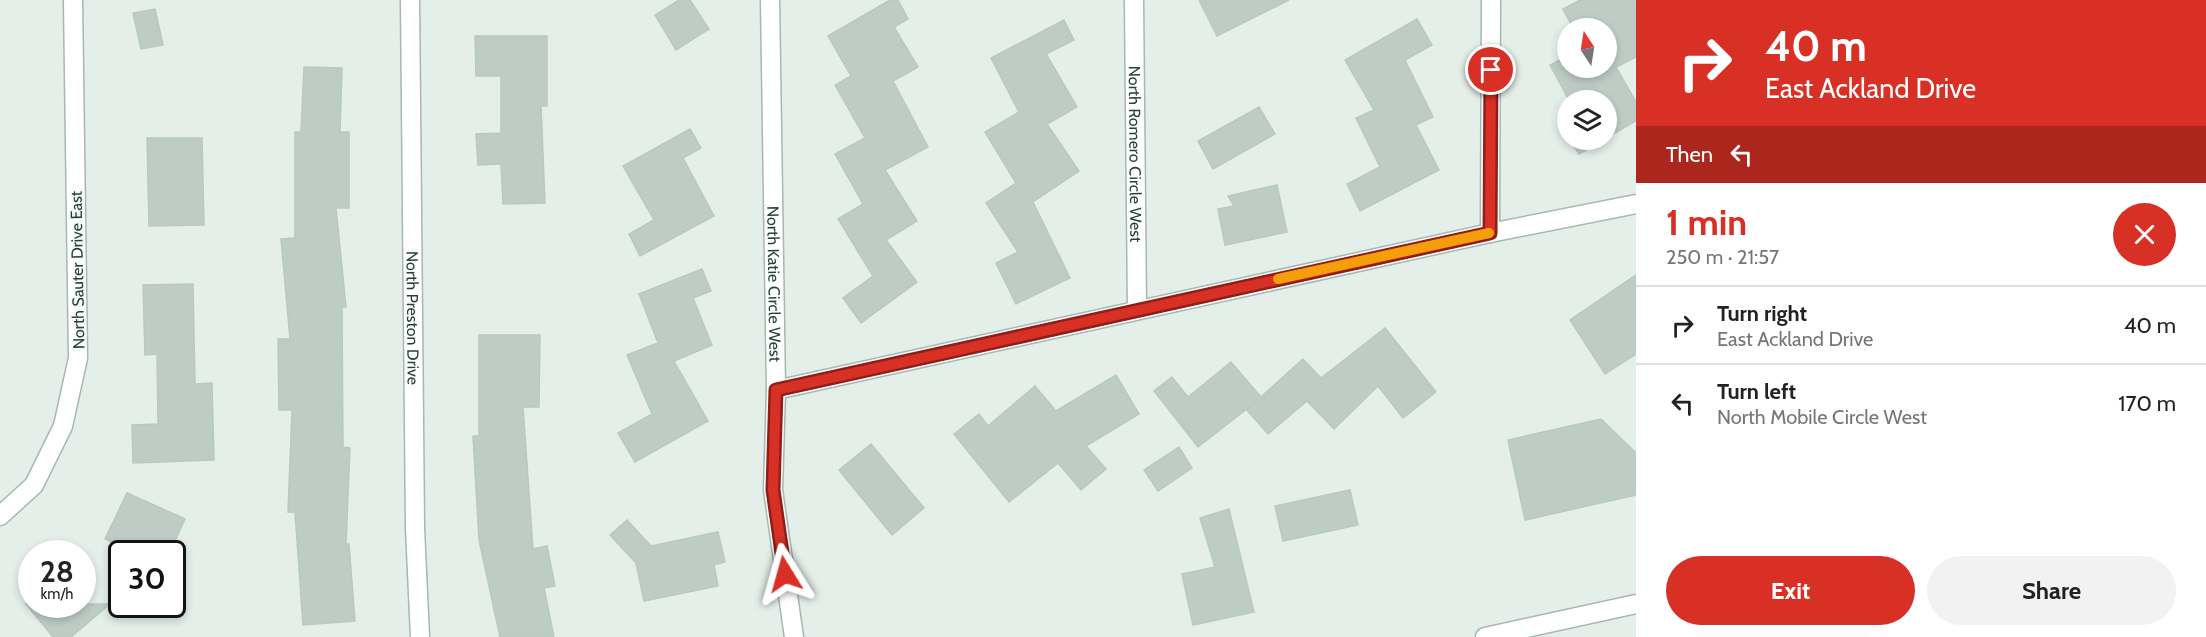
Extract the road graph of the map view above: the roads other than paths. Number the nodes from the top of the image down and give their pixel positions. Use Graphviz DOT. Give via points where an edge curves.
graph roads {
  1 [pos="73,0"];
  2 [pos="410,0"];
  3 [pos="770,0"];
  4 [pos="1134,0"];
  5 [pos="1491,0"];
  6 [pos="1636,204"];
  7 [pos="1490,233"];
  8 [pos="1137,310"];
  9 [pos="776,390"];
  10 [pos="0,516"];
  11 [pos="1636,604"];
  12 [pos="420,637"];
  13 [pos="794,637"];
  14 [pos="1485,637"];
  1 -- 10 [label="street, North Sauter Drive East" via="78,358 63,426 34,485"];
  2 -- 12 [label="street, North Preston Drive" via="415,528"];
  3 -- 9 [label="street, North Katie Circle West"];
  4 -- 8 [label="street, North Romero Circle West"];
  5 -- 7 [label="street"];
  6 -- 7 [label="street"];
  7 -- 8 [label="street"];
  8 -- 9 [label="street"];
  9 -- 13 [label="street, North Katie Circle West" via="773,490"];
  11 -- 14 [label="street"];
}
